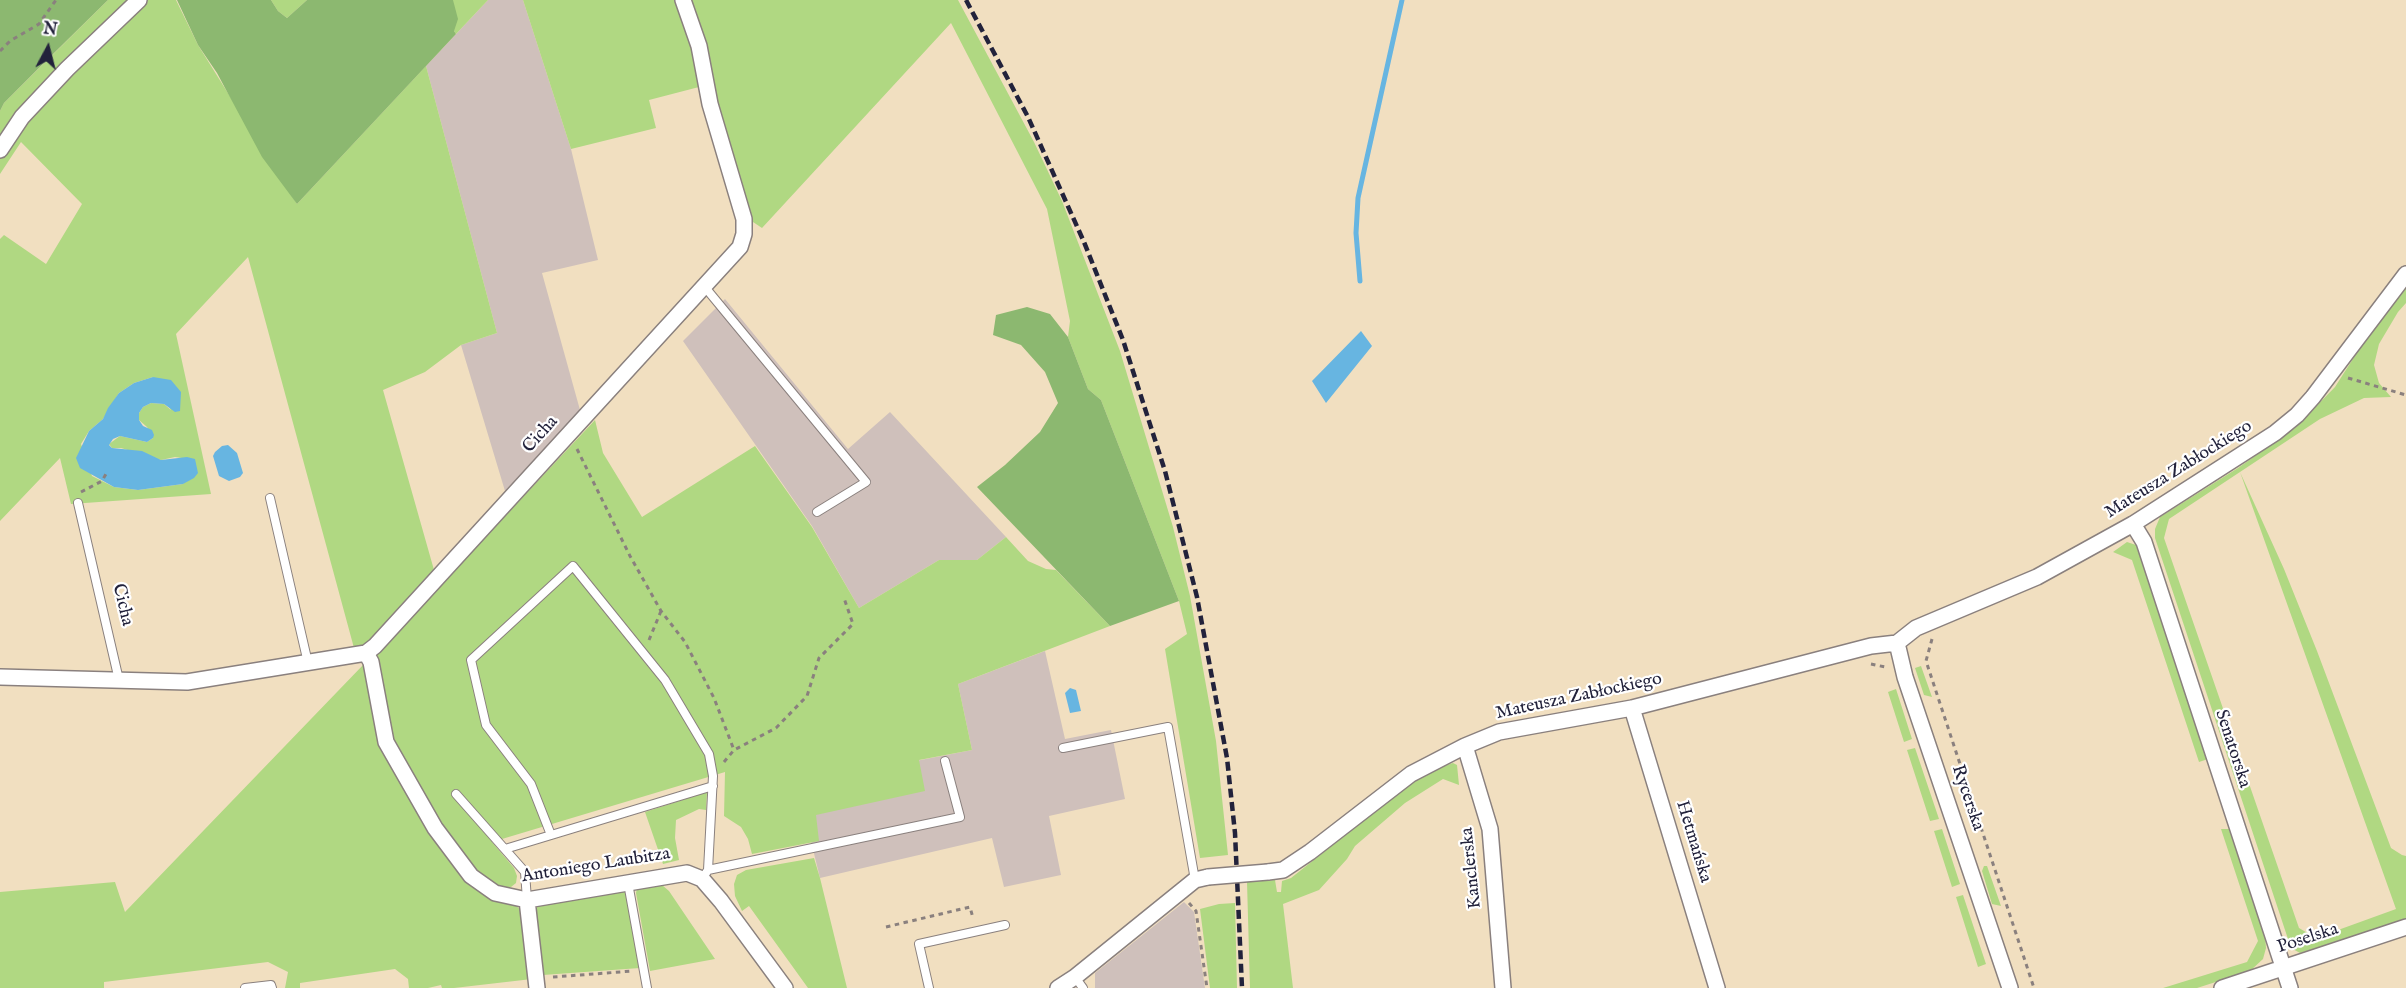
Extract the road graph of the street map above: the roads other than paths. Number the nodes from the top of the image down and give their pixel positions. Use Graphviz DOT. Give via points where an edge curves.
graph roads {
  1 [pos="139,0"];
  2 [pos="683,0"];
  3 [pos="0,150"];
  4 [pos="2406,274"];
  5 [pos="704,286"];
  6 [pos="270,498"];
  7 [pos="78,503"];
  8 [pos="817,512"];
  9 [pos="2133,524"];
  10 [pos="1897,643"];
  11 [pos="366,653"];
  12 [pos="308,663"];
  13 [pos="0,677"];
  14 [pos="119,680"];
  15 [pos="1632,708"];
  16 [pos="1465,746"];
  17 [pos="1063,747"];
  18 [pos="945,761"];
  19 [pos="713,786"];
  20 [pos="456,794"];
  21 [pos="551,835"];
  22 [pos="505,849"];
  23 [pos="705,875"];
  24 [pos="1202,879"];
  25 [pos="628,881"];
  26 [pos="527,900"];
  27 [pos="1005,925"];
  28 [pos="2406,927"];
  29 [pos="2283,968"];
  30 [pos="1079,982"];
  31 [pos="536,983"];
  32 [pos="245,988"];
  33 [pos="272,988"];
  34 [pos="647,988"];
  35 [pos="785,988"];
  36 [pos="929,988"];
  37 [pos="1058,988"];
  38 [pos="1503,988"];
  39 [pos="1717,988"];
  40 [pos="2010,988"];
  41 [pos="2222,988"];
  42 [pos="2290,988"];
  1 -- 3 [label="street" via="59,77 22,117"];
  2 -- 5 [label="street, Cicha" via="699,46 710,104 744,219 740,247"];
  4 -- 9 [label="street, Mateusza Zabłockiego" via="2297,415"];
  5 -- 8 [label="lane" via="866,482"];
  5 -- 11 [label="street, Cicha"];
  6 -- 12 [label="lane"];
  7 -- 14 [label="lane, Cicha"];
  9 -- 10 [label="street, Mateusza Zabłockiego" via="2037,576 1916,628"];
  9 -- 29 [label="street, Senatorska" via="2144,542"];
  10 -- 15 [label="street, Mateusza Zabłockiego" via="1871,646"];
  10 -- 40 [label="street, Rycerska"];
  11 -- 12 [label="street"];
  11 -- 26 [label="street, Antoniego Laubitza" via="386,742 435,828 471,876 495,893"];
  12 -- 14 [label="street" via="187,682"];
  13 -- 14 [label="street"];
  15 -- 16 [label="street, Mateusza Zabłockiego" via="1499,732"];
  15 -- 39 [label="street, Hetmańska"];
  16 -- 24 [label="street, Mateusza Zabłockiego, bridge" via="1411,774 1283,870"];
  16 -- 38 [label="street, Kanclerska" via="1490,829"];
  17 -- 24 [label="lane" via="1168,727"];
  18 -- 23 [label="lane" via="960,817"];
  19 -- 21 [label="lane"];
  19 -- 21 [label="lane" via="709,754 665,680 573,566 471,660 486,725 531,784"];
  19 -- 23 [label="lane"];
  20 -- 22 [label="lane"];
  21 -- 22 [label="lane"];
  22 -- 26 [label="lane" via="525,872"];
  23 -- 25 [label="street, Antoniego Laubitza" via="687,873"];
  23 -- 35 [label="street"];
  24 -- 30 [label="street" via="1179,893"];
  25 -- 26 [label="street, Antoniego Laubitza"];
  25 -- 34 [label="lane"];
  26 -- 31 [label="street"];
  27 -- 36 [label="lane" via="919,944"];
  28 -- 29 [label="street, Poselska"];
  29 -- 41 [label="street, Poselska"];
  29 -- 42 [label="street, Senatorska"];
  30 -- 37 [label="street"];
  32 -- 33 [label="lane"];
}
